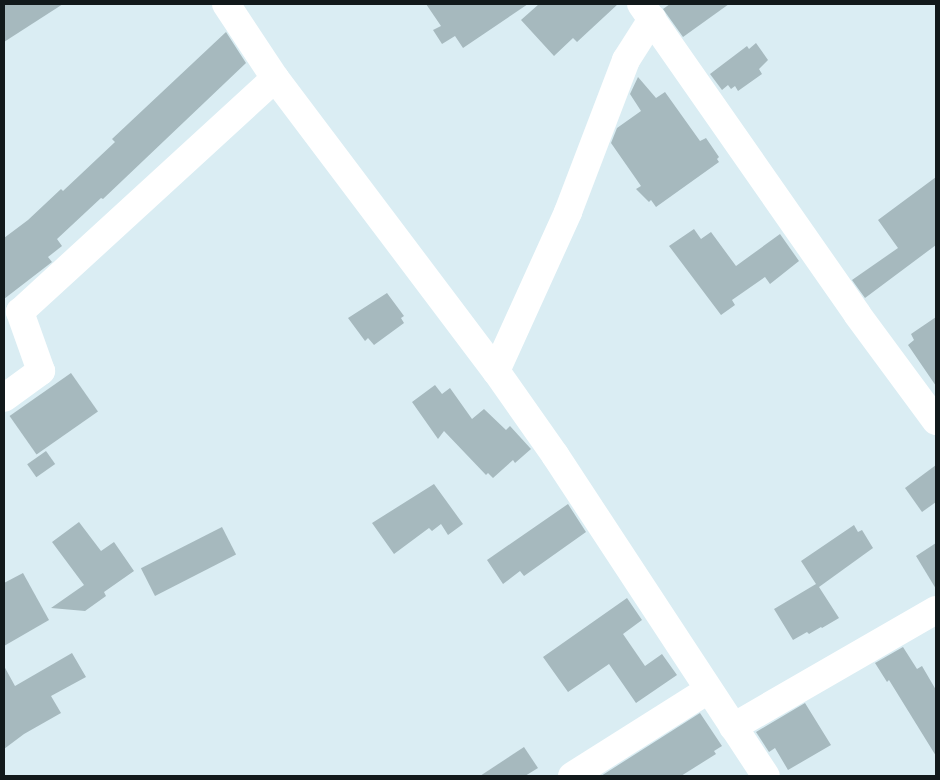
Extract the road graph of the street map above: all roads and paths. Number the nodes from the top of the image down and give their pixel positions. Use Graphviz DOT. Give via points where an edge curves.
graph roads {
  1 [pos="226,4"];
  2 [pos="646,11"];
  3 [pos="275,78"];
  4 [pos="496,371"];
  5 [pos="4,398"];
  6 [pos="936,421"];
  7 [pos="936,610"];
  8 [pos="708,690"];
  9 [pos="733,727"];
  10 [pos="572,776"];
  11 [pos="766,776"];
  1 -- 3 [label="street"];
  2 -- 4 [label="street" via="568,212"];
  2 -- 6 [label="street" via="857,314"];
  3 -- 4 [label="street"];
  3 -- 5 [label="street" via="20,312 42,371"];
  4 -- 8 [label="street" via="555,455"];
  7 -- 9 [label="street"];
  8 -- 9 [label="street"];
  8 -- 10 [label="street"];
  9 -- 11 [label="street"];
}
